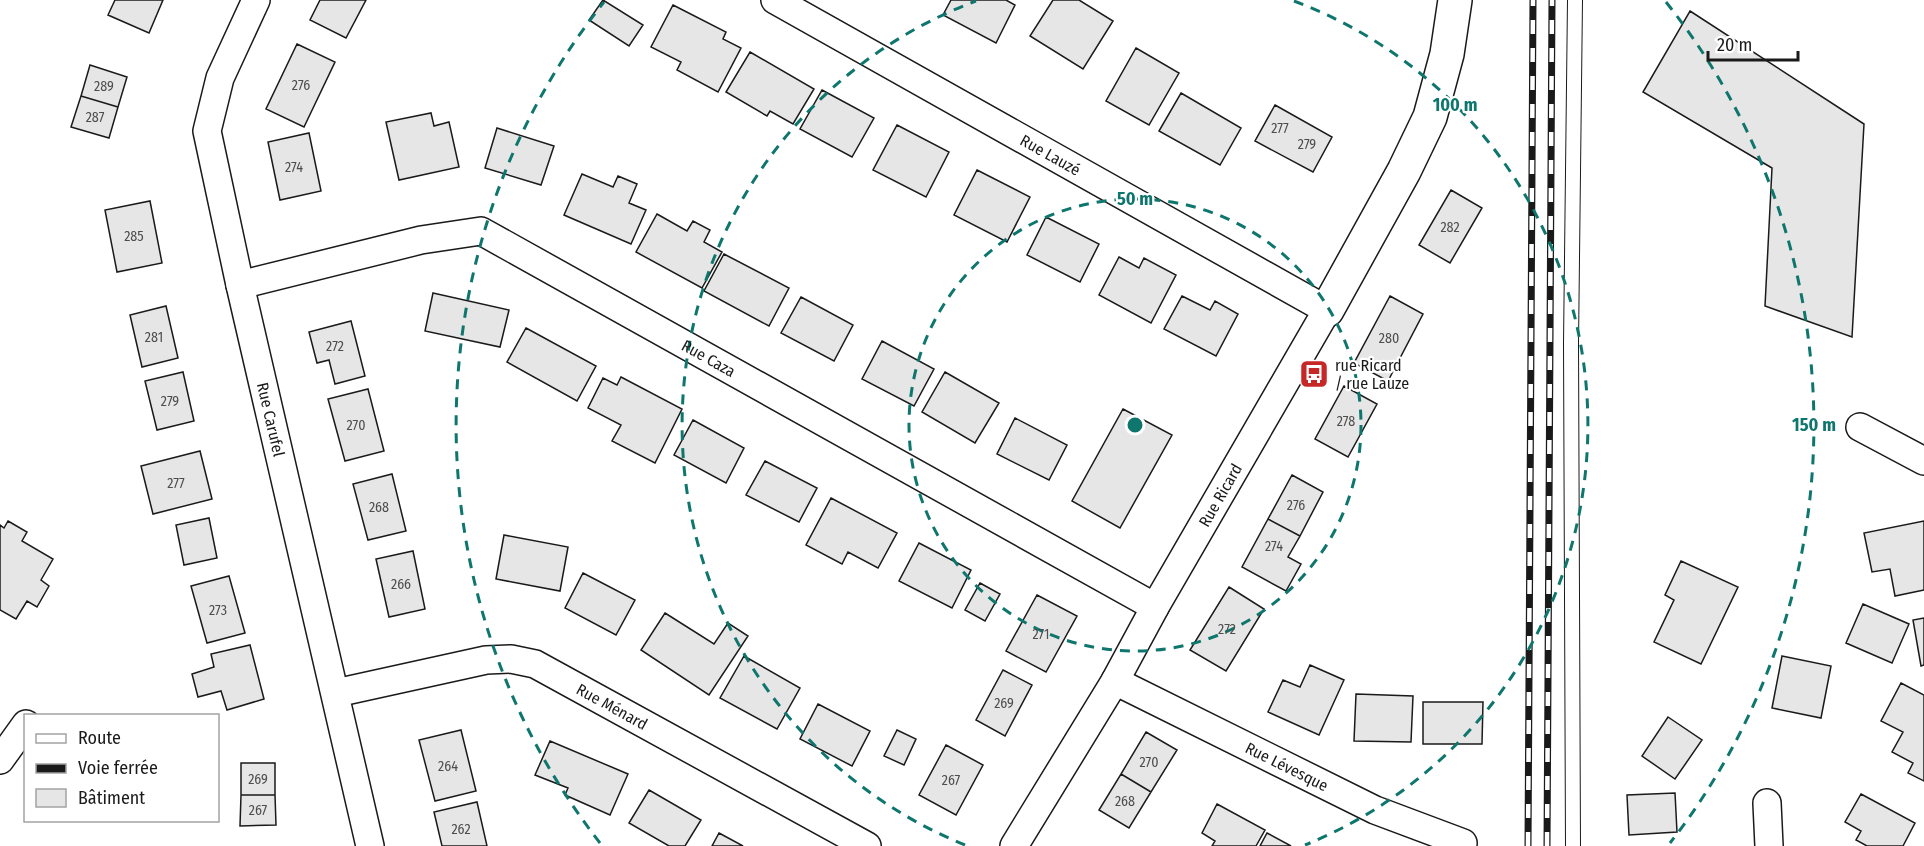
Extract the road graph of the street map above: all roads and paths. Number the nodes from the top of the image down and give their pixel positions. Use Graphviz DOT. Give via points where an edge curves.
graph roads {
  1 [pos="256,0"];
  2 [pos="775,0"];
  3 [pos="1455,0"];
  4 [pos="1575,0"];
  5 [pos="240,285"];
  6 [pos="1327,310"];
  7 [pos="1860,427"];
  8 [pos="1924,461"];
  9 [pos="1155,607"];
  10 [pos="1115,681"];
  11 [pos="336,693"];
  12 [pos="24,727"];
  13 [pos="0,760"];
  14 [pos="1767,803"];
  15 [pos="1463,843"];
  16 [pos="370,846"];
  17 [pos="867,846"];
  18 [pos="1014,846"];
  19 [pos="1573,846"];
  20 [pos="1769,846"];
  1 -- 5 [label="street, Rue Carufel" via="220,78 207,131"];
  2 -- 6 [label="street, Rue Lauzé"];
  3 -- 6 [label="street, Rue Ricard" via="1437,98 1419,141"];
  4 -- 19 [label="lane" via="1571,344"];
  5 -- 9 [label="street, Rue Caza" via="422,240 481,231"];
  5 -- 11 [label="street, Rue Carufel"];
  6 -- 9 [label="street, Rue Ricard"];
  7 -- 8 [label="street"];
  9 -- 10 [label="street, Rue Ricard"];
  10 -- 15 [label="street, Rue Lévesque" via="1375,810"];
  10 -- 18 [label="street, Rue Ricard"];
  11 -- 16 [label="street, Rue Carufel"];
  11 -- 17 [label="street, Rue Ménard" via="486,660 511,659 535,664"];
  12 -- 13 [label="street"];
  14 -- 20 [label="street"];
}
